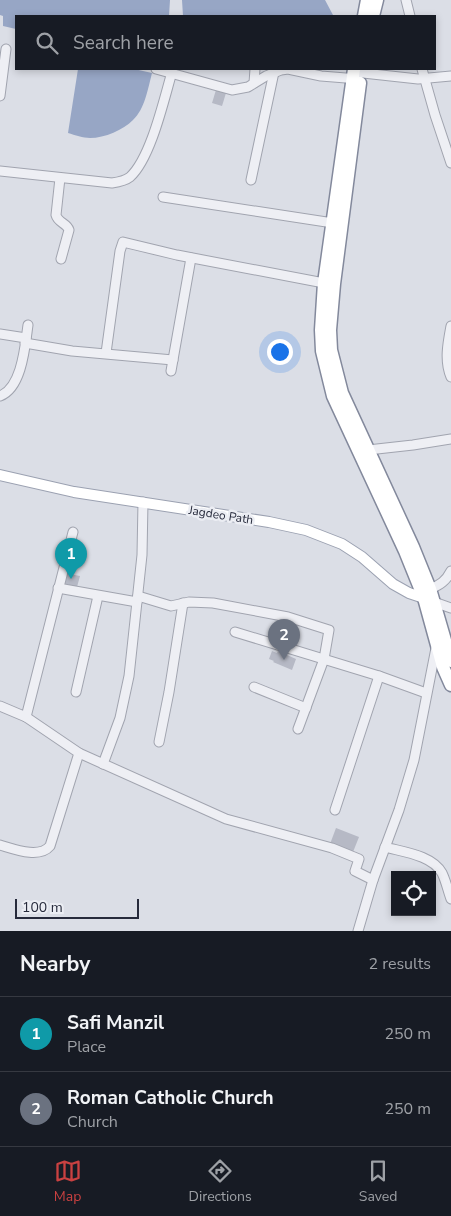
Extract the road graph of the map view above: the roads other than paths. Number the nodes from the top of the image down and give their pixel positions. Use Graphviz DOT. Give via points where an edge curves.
graph roads {
  1 [pos="367,0"];
  2 [pos="377,0"];
  3 [pos="406,0"];
  4 [pos="364,15"];
  5 [pos="374,15"];
  6 [pos="410,15"];
  7 [pos="3,49"];
  8 [pos="161,70"];
  9 [pos="255,70"];
  10 [pos="283,70"];
  11 [pos="293,70"];
  12 [pos="422,70"];
  13 [pos="172,72"];
  14 [pos="274,72"];
  15 [pos="357,73"];
  16 [pos="451,76"];
  17 [pos="425,79"];
  18 [pos="254,84"];
  19 [pos="0,96"];
  20 [pos="451,163"];
  21 [pos="345,168"];
  22 [pos="0,171"];
  23 [pos="60,178"];
  24 [pos="251,180"];
  25 [pos="163,196"];
  26 [pos="333,224"];
  27 [pos="191,258"];
  28 [pos="61,259"];
  29 [pos="324,283"];
  30 [pos="28,325"];
  31 [pos="451,326"];
  32 [pos="0,334"];
  33 [pos="26,340"];
  34 [pos="106,354"];
  35 [pos="173,360"];
  36 [pos="171,371"];
  37 [pos="451,377"];
  38 [pos="0,396"];
  39 [pos="451,439"];
  40 [pos="368,450"];
  41 [pos="0,475"];
  42 [pos="377,478"];
  43 [pos="143,502"];
  44 [pos="73,532"];
  45 [pos="451,571"];
  46 [pos="58,588"];
  47 [pos="98,596"];
  48 [pos="429,597"];
  49 [pos="137,599"];
  50 [pos="183,604"];
  51 [pos="451,608"];
  52 [pos="236,632"];
  53 [pos="437,645"];
  54 [pos="324,659"];
  55 [pos="451,661"];
  56 [pos="379,676"];
  57 [pos="451,686"];
  58 [pos="254,687"];
  59 [pos="76,692"];
  60 [pos="426,693"];
  61 [pos="0,706"];
  62 [pos="306,708"];
  63 [pos="26,717"];
  64 [pos="298,729"];
  65 [pos="159,742"];
  66 [pos="79,753"];
  67 [pos="103,764"];
  68 [pos="335,810"];
  69 [pos="0,845"];
  70 [pos="385,847"];
  71 [pos="446,872"];
  72 [pos="373,880"];
  73 [pos="451,899"];
  74 [pos="358,931"];
  1 -- 4 [label="highway"];
  2 -- 5 [label="highway"];
  3 -- 6 [label="street"];
  7 -- 19 [label="street"];
  8 -- 13 [label="street"];
  9 -- 18 [label="street"];
  10 -- 14 [label="street"];
  11 -- 15 [label="street" via="321,76"];
  12 -- 17 [label="street"];
  13 -- 18 [label="street" via="232,90"];
  13 -- 23 [label="street" via="148,148 128,178 112,183"];
  14 -- 18 [label="street"];
  14 -- 24 [label="street"];
  15 -- 17 [label="street"];
  15 -- 21 [label="highway"];
  16 -- 17 [label="street"];
  17 -- 20 [label="street"];
  21 -- 26 [label="highway"];
  21 -- 40 [label="highway" via="331,311 331,350 342,393"];
  22 -- 23 [label="street"];
  23 -- 28 [label="street" via="56,216 69,230"];
  25 -- 26 [label="street"];
  26 -- 29 [label="highway"];
  27 -- 29 [label="street"];
  27 -- 34 [label="street" via="123,242"];
  27 -- 35 [label="street"];
  29 -- 42 [label="highway" via="321,330 326,372 333,396"];
  30 -- 33 [label="street"];
  31 -- 37 [label="street" via="448,359"];
  32 -- 33 [label="street"];
  33 -- 34 [label="street"];
  33 -- 38 [label="street" via="13,387"];
  34 -- 35 [label="street"];
  35 -- 36 [label="street"];
  39 -- 40 [label="street"];
  40 -- 42 [label="highway"];
  41 -- 43 [label="main road, Jagdeo Path" via="50,488"];
  42 -- 48 [label="highway" via="405,551"];
  43 -- 48 [label="main road, Jagdeo Path" via="306,530 342,544 409,593"];
  43 -- 49 [label="street"];
  44 -- 46 [label="street"];
  45 -- 48 [label="street"];
  46 -- 47 [label="street"];
  46 -- 63 [label="street"];
  47 -- 49 [label="street"];
  47 -- 59 [label="street"];
  48 -- 51 [label="street"];
  48 -- 53 [label="highway"];
  48 -- 55 [label="highway"];
  49 -- 50 [label="street" via="164,605"];
  49 -- 67 [label="street" via="125,698"];
  50 -- 54 [label="street" via="212,603 320,626 329,630"];
  50 -- 65 [label="street"];
  52 -- 54 [label="street"];
  53 -- 57 [label="highway"];
  53 -- 60 [label="street"];
  54 -- 56 [label="street"];
  54 -- 62 [label="street"];
  56 -- 60 [label="street"];
  56 -- 68 [label="street"];
  58 -- 62 [label="street"];
  60 -- 70 [label="street" via="414,760"];
  61 -- 63 [label="street"];
  62 -- 64 [label="street"];
  63 -- 66 [label="street"];
  66 -- 67 [label="street"];
  66 -- 69 [label="street" via="50,846 36,852"];
  67 -- 72 [label="street" via="226,819 332,848 359,859 355,871"];
  70 -- 71 [label="street" via="419,856"];
  70 -- 72 [label="street"];
  71 -- 73 [label="street"];
  72 -- 74 [label="street"];
}
